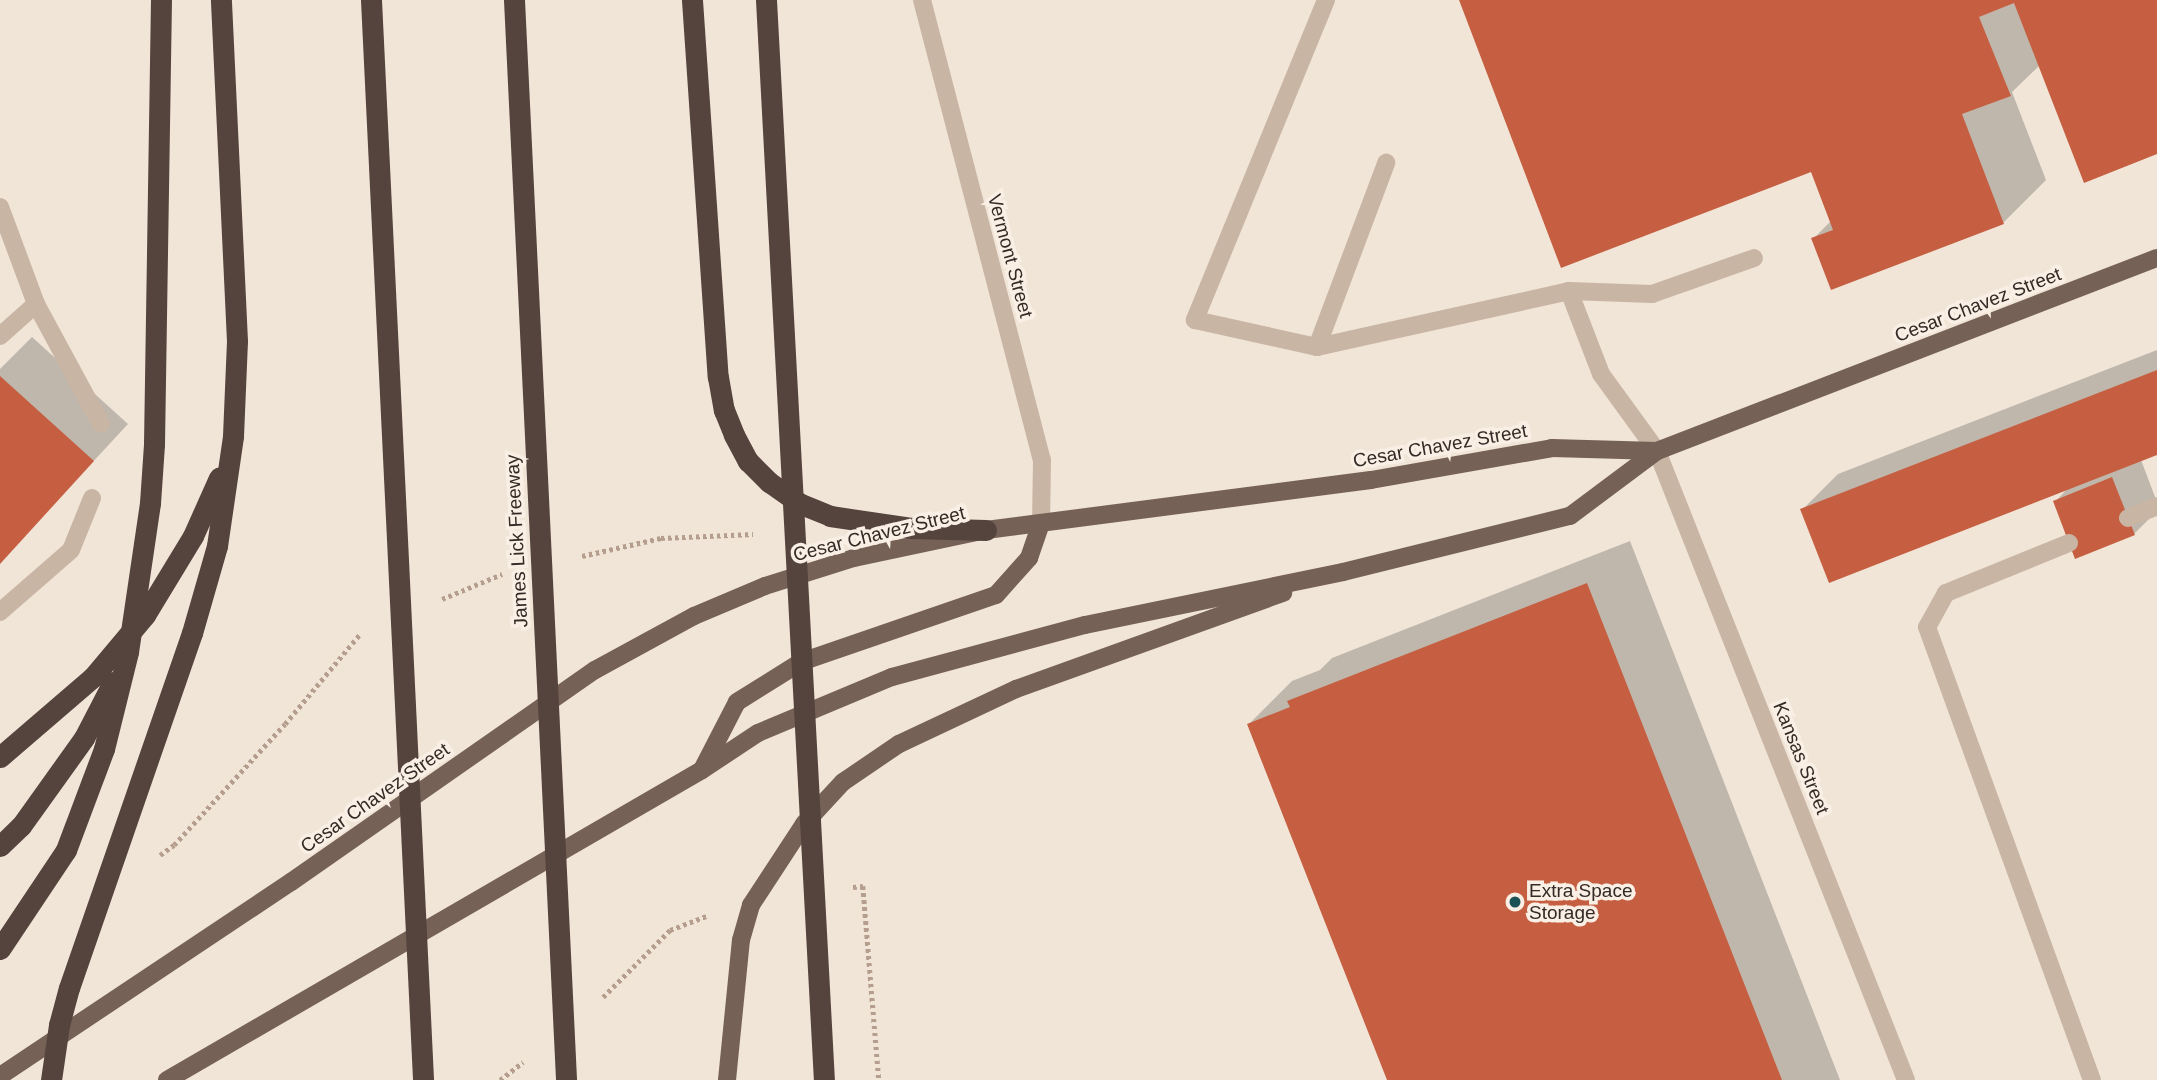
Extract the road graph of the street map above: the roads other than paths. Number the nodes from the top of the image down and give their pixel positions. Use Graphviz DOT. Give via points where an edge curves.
graph roads {
  1 [pos="161,0"];
  2 [pos="221,0"];
  3 [pos="372,0"];
  4 [pos="514,0"];
  5 [pos="692,0"];
  6 [pos="766,0"];
  7 [pos="922,0"];
  8 [pos="1326,0"];
  9 [pos="1386,163"];
  10 [pos="0,207"];
  11 [pos="1754,258"];
  12 [pos="2157,258"];
  13 [pos="1569,291"];
  14 [pos="36,304"];
  15 [pos="0,336"];
  16 [pos="1317,347"];
  17 [pos="101,424"];
  18 [pos="233,436"];
  19 [pos="1657,451"];
  20 [pos="92,498"];
  21 [pos="2157,506"];
  22 [pos="2128,518"];
  23 [pos="1041,524"];
  24 [pos="986,530"];
  25 [pos="2068,543"];
  26 [pos="1343,572"];
  27 [pos="0,612"];
  28 [pos="128,652"];
  29 [pos="0,757"];
  30 [pos="702,771"];
  31 [pos="0,846"];
  32 [pos="0,948"];
  33 [pos="0,1076"];
  34 [pos="51,1080"];
  35 [pos="167,1080"];
  36 [pos="423,1080"];
  37 [pos="566,1080"];
  38 [pos="727,1080"];
  39 [pos="824,1080"];
  40 [pos="1906,1080"];
  41 [pos="2092,1080"];
  1 -- 28 [label="highway" via="154,444"];
  2 -- 18 [label="highway" via="237,341"];
  3 -- 36 [label="highway"];
  4 -- 37 [label="highway, James Lick Freeway"];
  5 -- 24 [label="highway" via="718,377 724,410 748,461 801,504 830,516 911,528"];
  6 -- 39 [label="highway"];
  7 -- 23 [label="street, Vermont Street" via="1042,460"];
  8 -- 16 [label="street" via="1195,320"];
  9 -- 16 [label="street"];
  10 -- 14 [label="street"];
  11 -- 13 [label="street" via="1651,294"];
  12 -- 19 [label="main road, Cesar Chavez Street"];
  13 -- 16 [label="street"];
  13 -- 19 [label="street, Kansas Street" via="1601,374"];
  14 -- 15 [label="street"];
  14 -- 17 [label="street"];
  18 -- 29 [label="highway" via="193,536 145,615 93,677"];
  18 -- 34 [label="highway" via="204,594 69,988"];
  19 -- 23 [label="main road, Cesar Chavez Street" via="1552,449 1371,480"];
  19 -- 26 [label="main road, Cesar Chavez Street" via="1570,516"];
  19 -- 40 [label="street, Kansas Street"];
  20 -- 27 [label="street" via="71,550"];
  21 -- 22 [label="street"];
  23 -- 24 [label="main road, Cesar Chavez Street"];
  23 -- 30 [label="main road" via="1029,558 996,595 801,662 737,702"];
  24 -- 33 [label="main road, Cesar Chavez Street" via="807,571 727,601 629,649 560,692 213,936"];
  25 -- 41 [label="street" via="1946,593 1927,627"];
  26 -- 30 [label="main road, Cesar Chavez Street" via="1085,625 892,677 758,733"];
  26 -- 38 [label="main road" via="1016,689 900,744 843,782 804,824 751,905 741,940"];
  28 -- 31 [label="highway" via="83,738 21,825"];
  28 -- 32 [label="highway" via="104,750 66,850"];
  30 -- 35 [label="main road, Cesar Chavez Street"];
}
